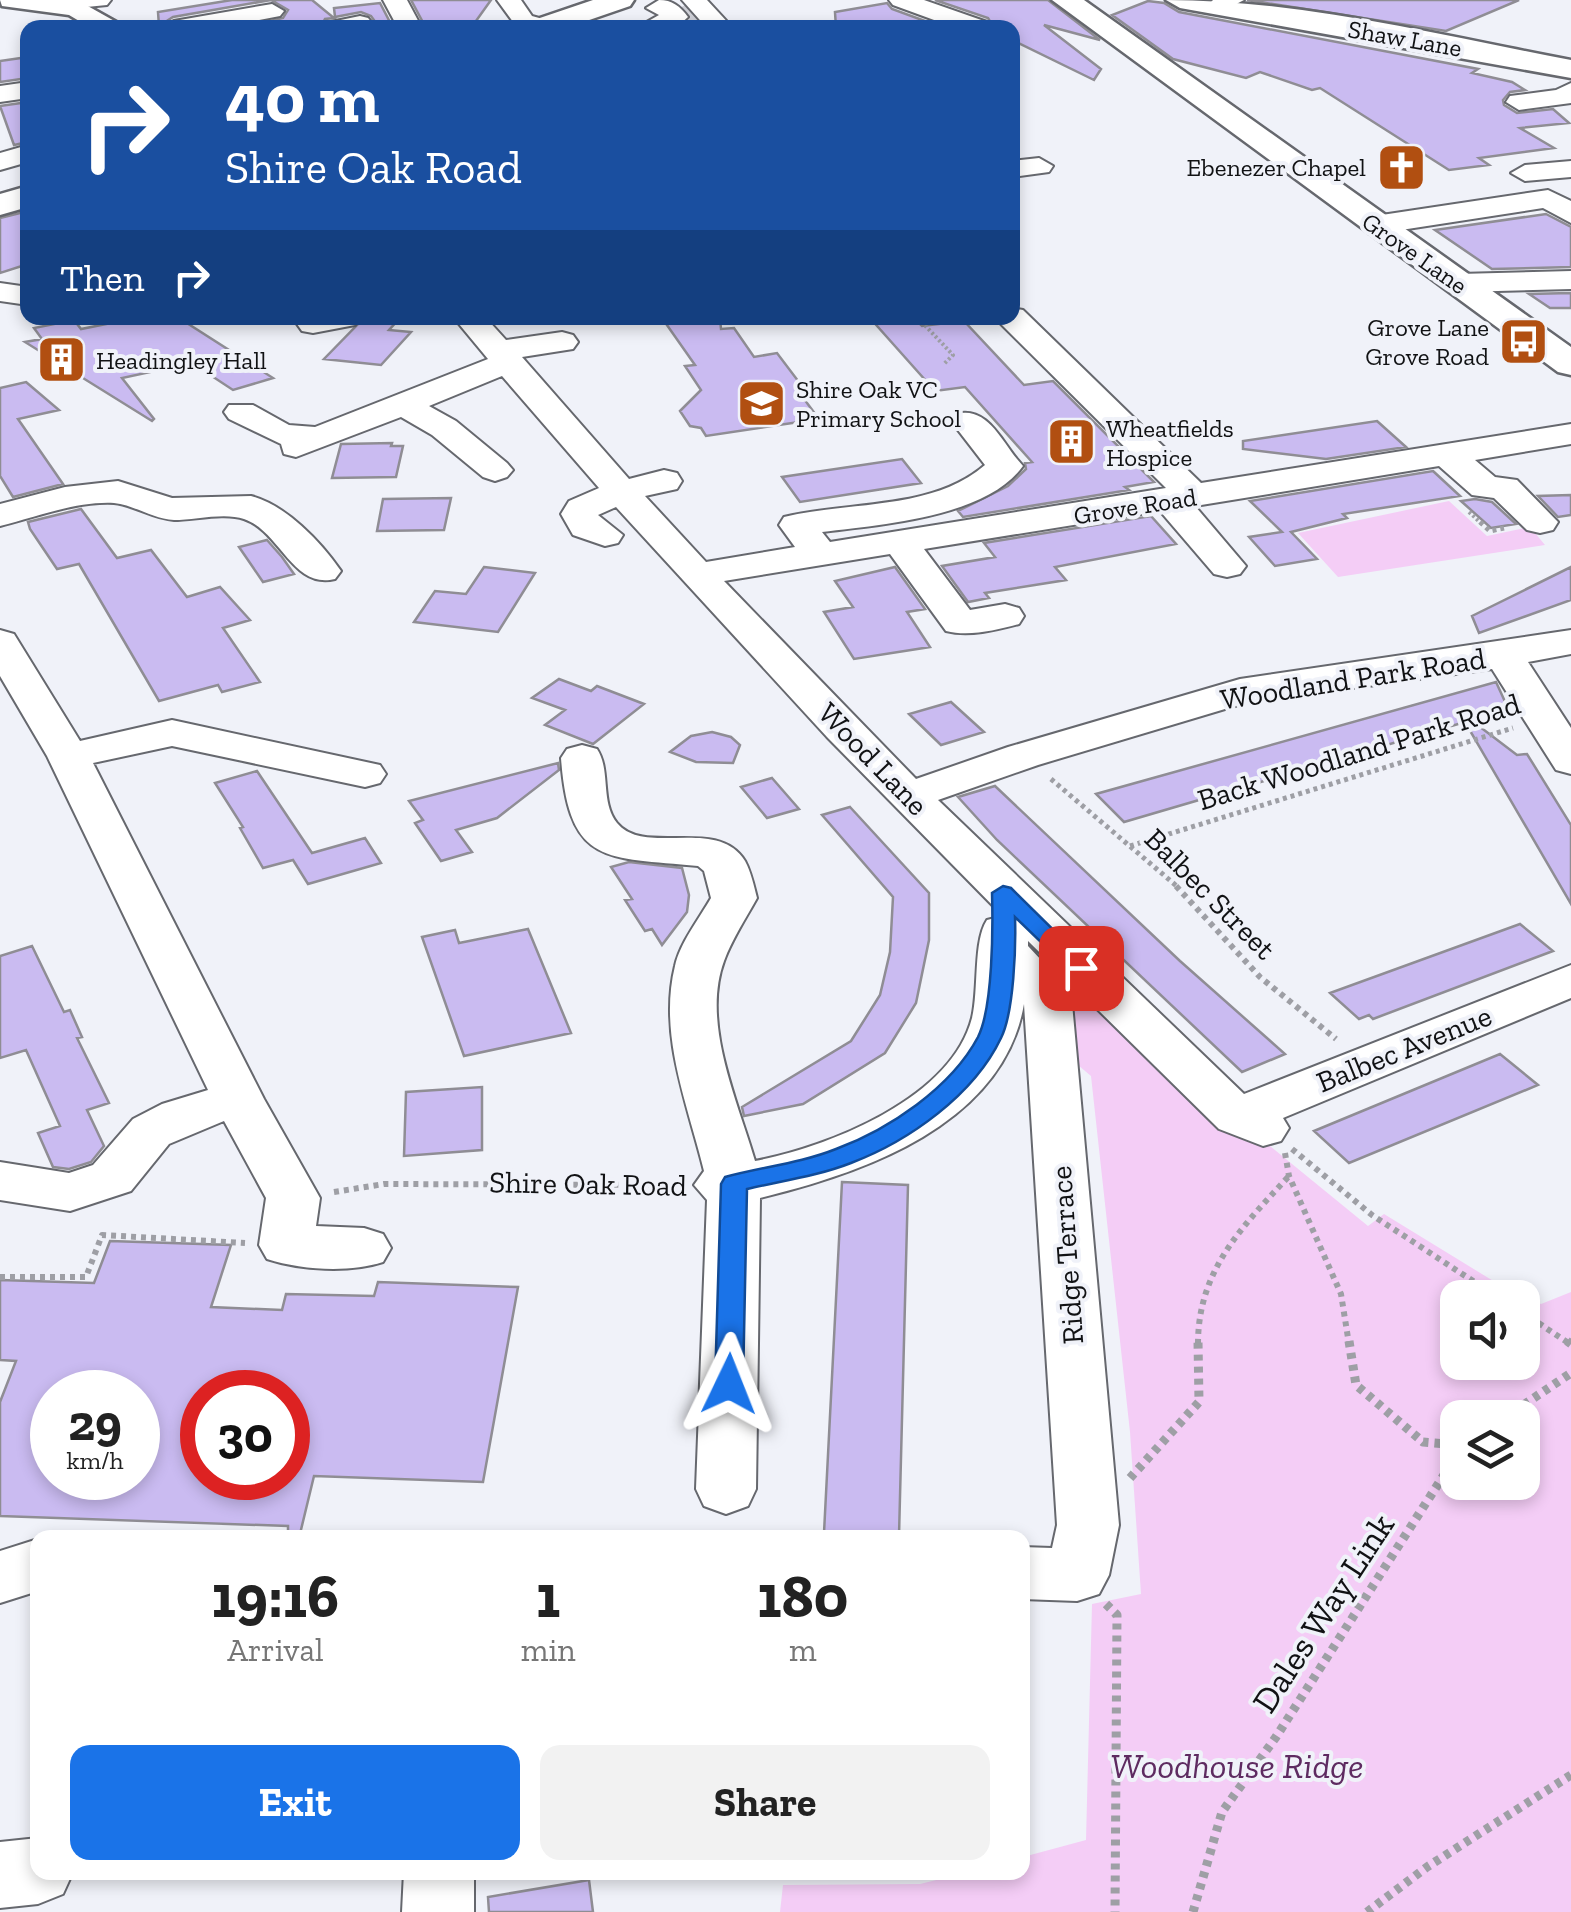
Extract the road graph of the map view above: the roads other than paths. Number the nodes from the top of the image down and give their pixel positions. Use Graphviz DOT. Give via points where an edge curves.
graph roads {
  1 [pos="12,0"];
  2 [pos="620,0"];
  3 [pos="900,0"];
  4 [pos="1066,0"];
  5 [pos="1180,0"];
  6 [pos="85,3"];
  7 [pos="1226,3"];
  8 [pos="266,5"];
  9 [pos="104,20"];
  10 [pos="206,20"];
  11 [pos="561,20"];
  12 [pos="958,20"];
  13 [pos="1571,70"];
  14 [pos="1571,91"];
  15 [pos="1520,102"];
  16 [pos="1571,170"];
  17 [pos="1525,174"];
  18 [pos="1571,214"];
  19 [pos="1374,225"];
  20 [pos="1571,280"];
  21 [pos="1460,283"];
  22 [pos="476,325"];
  23 [pos="1020,325"];
  24 [pos="562,342"];
  25 [pos="504,357"];
  26 [pos="1571,364"];
  27 [pos="404,404"];
  28 [pos="241,412"];
  29 [pos="968,421"];
  30 [pos="1571,434"];
  31 [pos="1447,454"];
  32 [pos="495,470"];
  33 [pos="664,482"];
  34 [pos="622,491"];
  35 [pos="1182,498"];
  36 [pos="0,515"];
  37 [pos="1540,522"];
  38 [pos="605,535"];
  39 [pos="901,543"];
  40 [pos="821,556"];
  41 [pos="1227,566"];
  42 [pos="322,572"];
  43 [pos="699,574"];
  44 [pos="1005,616"];
  45 [pos="0,642"];
  46 [pos="1571,642"];
  47 [pos="1502,656"];
  48 [pos="68,756"];
  49 [pos="582,758"];
  50 [pos="1571,761"];
  51 [pos="365,774"];
  52 [pos="908,796"];
  53 [pos="1003,893"];
  54 [pos="1005,951"];
  55 [pos="1571,980"];
  56 [pos="238,1099"];
  57 [pos="1250,1122"];
  58 [pos="0,1180"];
  59 [pos="728,1184"];
  60 [pos="364,1248"];
  61 [pos="726,1489"];
  62 [pos="1062,1558"];
  63 [pos="30,1568"];
  64 [pos="0,1577"];
  65 [pos="30,1872"];
  66 [pos="0,1875"];
  67 [pos="438,1880"];
  68 [pos="438,1912"];
  1 -- 6 [label="main road"];
  2 -- 11 [label="main road"];
  3 -- 12 [label="street"];
  4 -- 19 [label="main road, Grove Lane"];
  5 -- 7 [label="main road, Shaw Lane"];
  6 -- 9 [label="main road"];
  7 -- 13 [label="main road, Shaw Lane"];
  8 -- 10 [label="street"];
  14 -- 15 [label="street"];
  16 -- 17 [label="street"];
  18 -- 19 [label="street" via="1548,200"];
  19 -- 21 [label="main road, Grove Lane"];
  20 -- 21 [label="street"];
  21 -- 26 [label="main road, Grove Lane"];
  22 -- 25 [label="street, Wood Lane"];
  23 -- 35 [label="street"];
  24 -- 25 [label="street"];
  25 -- 27 [label="street"];
  25 -- 34 [label="street, Wood Lane"];
  27 -- 28 [label="street" via="308,442"];
  27 -- 32 [label="street"];
  29 -- 40 [label="street" via="1005,466 994,480 925,503 796,525"];
  30 -- 31 [label="street, Grove Road"];
  31 -- 35 [label="street, Grove Road"];
  31 -- 37 [label="street" via="1485,487 1504,488"];
  33 -- 34 [label="street"];
  34 -- 38 [label="street" via="580,514 586,527"];
  34 -- 43 [label="street, Wood Lane"];
  35 -- 39 [label="street, Grove Road"];
  35 -- 41 [label="street"];
  36 -- 42 [label="street" via="118,492 168,509 251,507"];
  39 -- 40 [label="street, Grove Road"];
  39 -- 44 [label="street" via="960,623"];
  40 -- 43 [label="street, Grove Road"];
  43 -- 52 [label="street, Wood Lane"];
  45 -- 48 [label="street"];
  46 -- 47 [label="street, Woodland Park Road"];
  47 -- 50 [label="street"];
  47 -- 52 [label="street, Woodland Park Road" via="1240,691"];
  48 -- 51 [label="street" via="172,733"];
  48 -- 56 [label="street"];
  49 -- 59 [label="street" via="590,816 602,836 630,849 708,852 725,865 734,898 699,963 693,1013"];
  52 -- 53 [label="street, Wood Lane"];
  53 -- 54 [label="street"];
  53 -- 57 [label="street, Wood Lane"];
  54 -- 59 [label="street" via="991,1036 962,1076 922,1113 841,1157"];
  54 -- 62 [label="street, Ridge Terrace" via="1047,992"];
  55 -- 57 [label="street, Balbec Avenue" via="1366,1064"];
  56 -- 58 [label="street" via="156,1124 129,1148 112,1178 70,1192"];
  56 -- 60 [label="street" via="293,1198 286,1245"];
  59 -- 61 [label="street"];
  63 -- 64 [label="street"];
  65 -- 66 [label="street"];
  67 -- 68 [label="street"];
}
